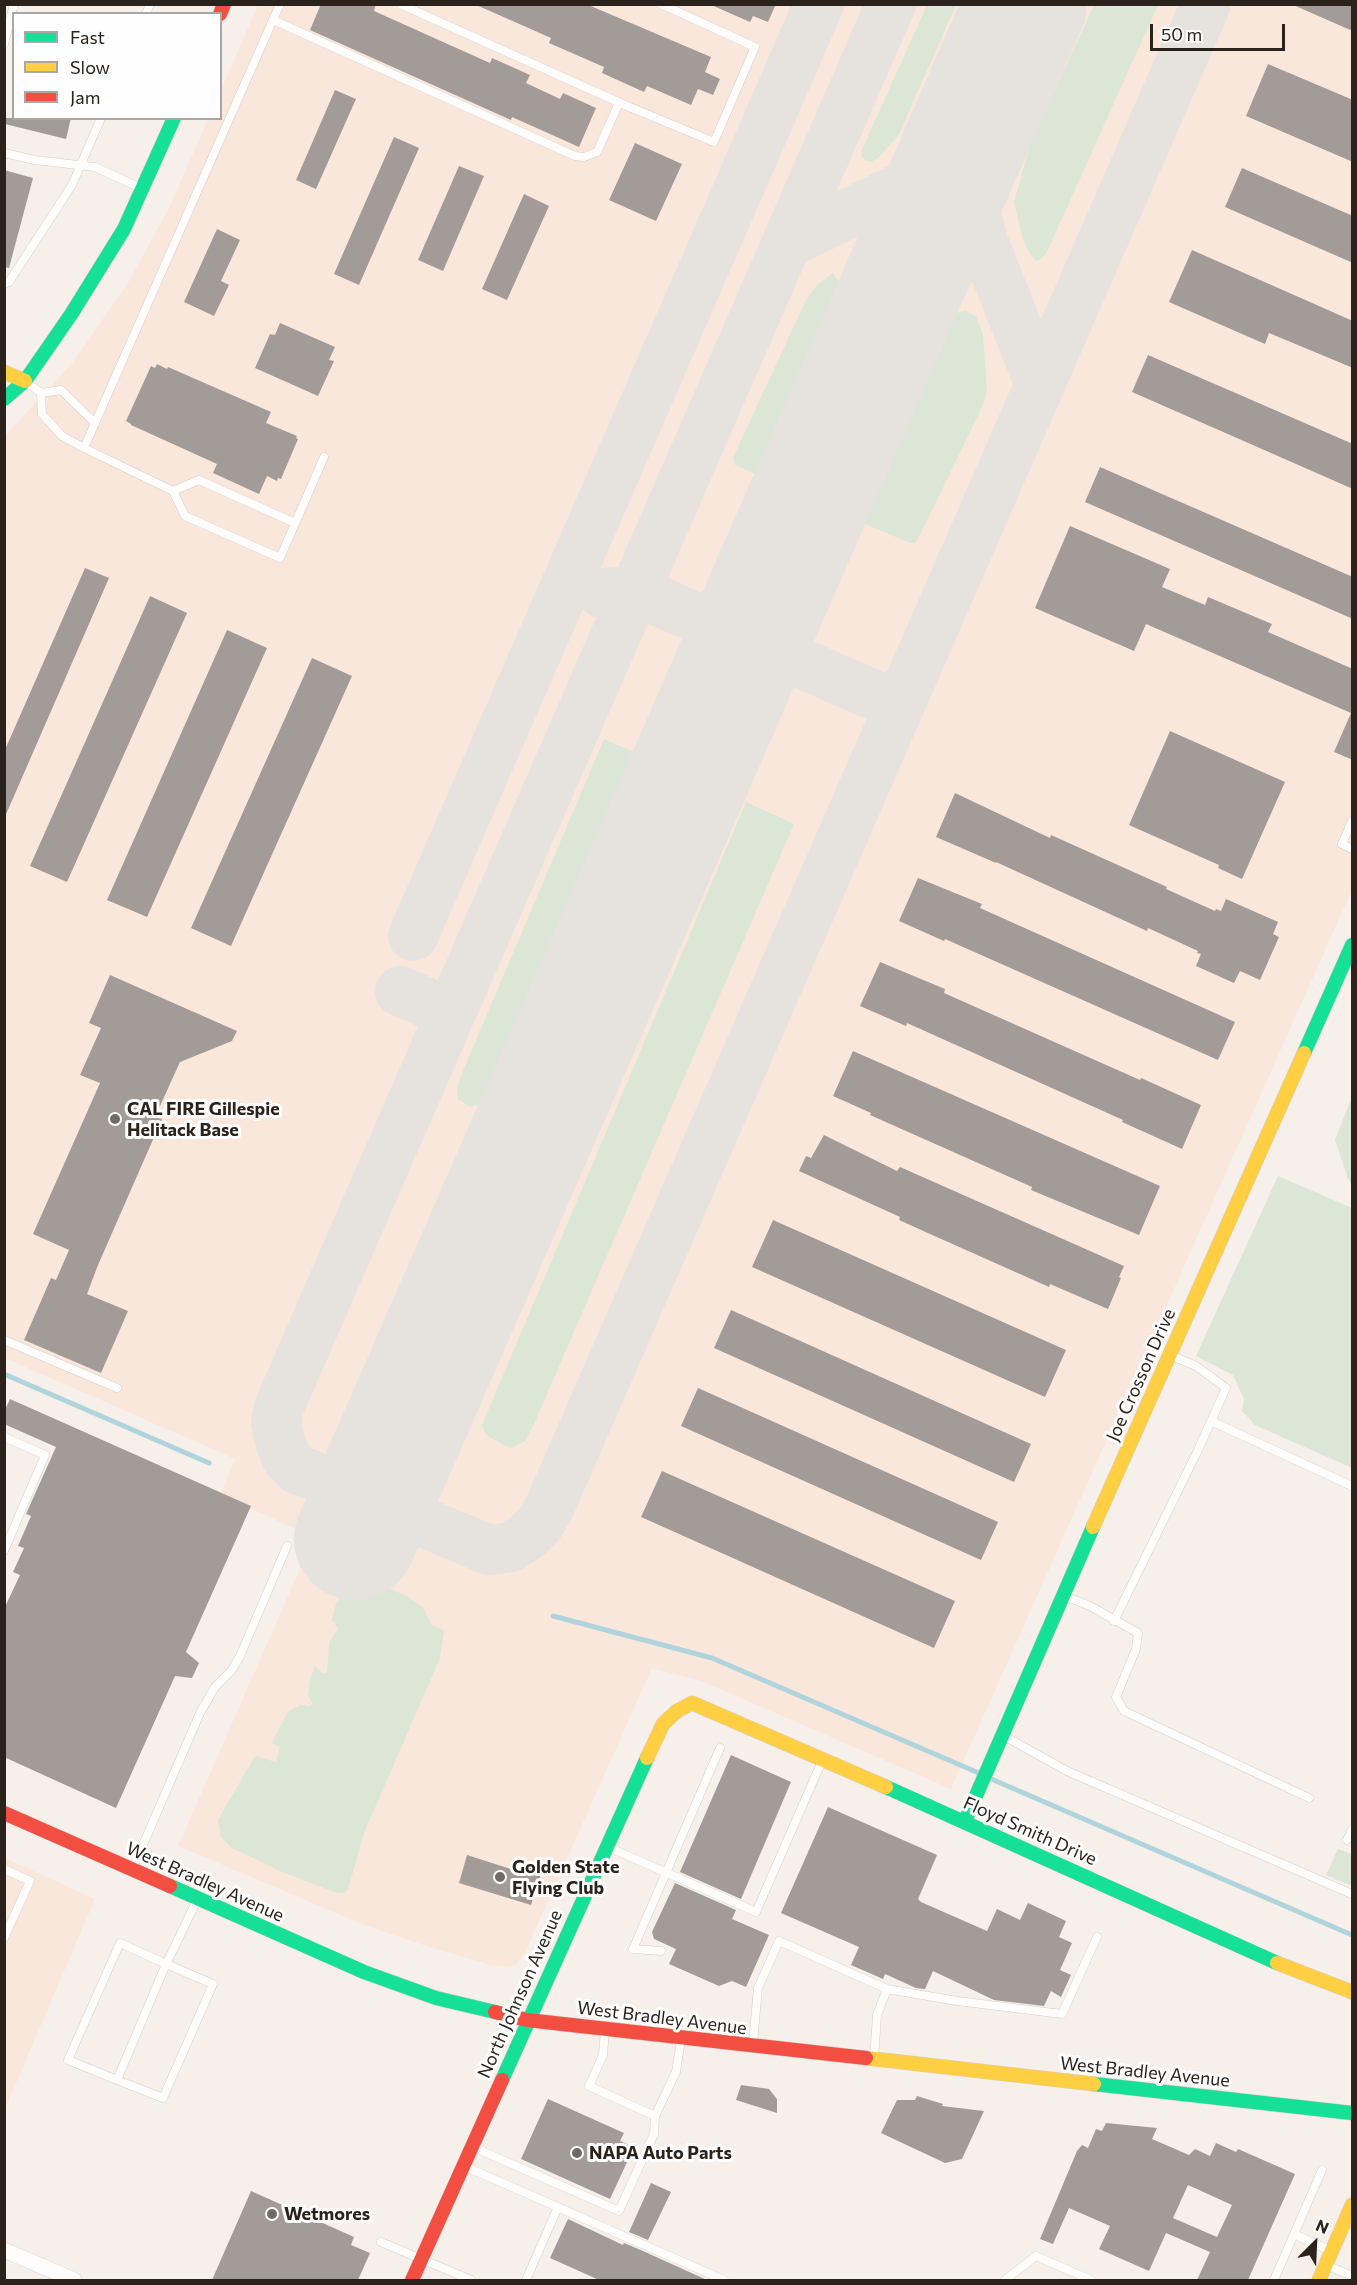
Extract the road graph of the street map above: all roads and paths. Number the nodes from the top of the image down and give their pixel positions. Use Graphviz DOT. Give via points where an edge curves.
graph roads {
  1 [pos="14,4"];
  2 [pos="280,4"];
  3 [pos="400,4"];
  4 [pos="661,4"];
  5 [pos="273,20"];
  6 [pos="4,44"];
  7 [pos="619,103"];
  8 [pos="100,120"];
  9 [pos="173,120"];
  10 [pos="4,153"];
  11 [pos="80,167"];
  12 [pos="143,188"];
  13 [pos="4,284"];
  14 [pos="4,372"];
  15 [pos="25,381"];
  16 [pos="41,393"];
  17 [pos="4,399"];
  18 [pos="95,423"];
  19 [pos="84,448"];
  20 [pos="324,457"];
  21 [pos="173,491"];
  22 [pos="295,523"];
  23 [pos="1353,821"];
  24 [pos="1353,849"];
  25 [pos="1353,945"];
  26 [pos="4,1340"];
  27 [pos="1170,1355"];
  28 [pos="117,1388"];
  29 [pos="1211,1421"];
  30 [pos="4,1437"];
  31 [pos="1353,1486"];
  32 [pos="287,1546"];
  33 [pos="4,1551"];
  34 [pos="1063,1595"];
  35 [pos="1114,1621"];
  36 [pos="692,1703"];
  37 [pos="999,1742"];
  38 [pos="720,1748"];
  39 [pos="822,1760"];
  40 [pos="1310,1798"];
  41 [pos="4,1813"];
  42 [pos="965,1821"];
  43 [pos="1353,1830"];
  44 [pos="1347,1840"];
  45 [pos="607,1846"];
  46 [pos="4,1869"];
  47 [pos="132,1869"];
  48 [pos="665,1872"];
  49 [pos="1353,1894"];
  50 [pos="198,1899"];
  51 [pos="1097,1937"];
  52 [pos="4,1938"];
  53 [pos="661,1951"];
  54 [pos="166,1964"];
  55 [pos="887,1989"];
  56 [pos="1353,1992"];
  57 [pos="528,2020"];
  58 [pos="605,2029"];
  59 [pos="681,2038"];
  60 [pos="753,2047"];
  61 [pos="874,2061"];
  62 [pos="117,2080"];
  63 [pos="1353,2113"];
  64 [pos="655,2116"];
  65 [pos="471,2146"];
  66 [pos="463,2166"];
  67 [pos="1322,2170"];
  68 [pos="1353,2205"];
  69 [pos="558,2207"];
  70 [pos="1293,2234"];
  71 [pos="381,2242"];
  72 [pos="4,2250"];
  73 [pos="1332,2251"];
  74 [pos="421,2259"];
  75 [pos="1326,2265"];
  76 [pos="1353,2276"];
  77 [pos="74,2280"];
  78 [pos="411,2280"];
  79 [pos="471,2280"];
  80 [pos="526,2280"];
  81 [pos="724,2280"];
  82 [pos="1005,2280"];
  83 [pos="1091,2280"];
  84 [pos="1274,2280"];
  85 [pos="1319,2280"];
  1 -- 6 [label="lane"];
  2 -- 5 [label="lane"];
  3 -- 7 [label="lane"];
  4 -- 7 [label="lane" via="755,47 714,142"];
  5 -- 7 [label="lane" via="575,156 597,152"];
  5 -- 18 [label="lane"];
  8 -- 11 [label="lane"];
  9 -- 12 [label="main road"];
  10 -- 11 [label="lane"];
  11 -- 12 [label="lane" via="94,167"];
  11 -- 13 [label="lane" via="9,282"];
  12 -- 15 [label="main road" via="124,230"];
  14 -- 15 [label="main road"];
  15 -- 16 [label="lane"];
  15 -- 17 [label="main road"];
  16 -- 18 [label="lane" via="61,390"];
  16 -- 19 [label="lane" via="42,414 62,436"];
  18 -- 19 [label="lane"];
  19 -- 21 [label="lane"];
  20 -- 22 [label="lane"];
  21 -- 22 [label="lane" via="200,480"];
  21 -- 22 [label="lane" via="185,516 279,558"];
  23 -- 24 [label="lane" via="1342,844"];
  25 -- 27 [label="main road, Joe Crosson Drive"];
  26 -- 28 [label="lane"];
  27 -- 29 [label="lane" via="1196,1366 1226,1388"];
  27 -- 34 [label="main road, Joe Crosson Drive"];
  29 -- 31 [label="lane"];
  29 -- 35 [label="lane"];
  30 -- 33 [label="lane" via="45,1455"];
  32 -- 47 [label="lane" via="240,1656 200,1713"];
  34 -- 35 [label="lane"];
  34 -- 37 [label="main road, Joe Crosson Drive"];
  35 -- 40 [label="lane" via="1138,1633 1137,1649 1116,1697 1124,1711"];
  36 -- 39 [label="main road, Floyd Smith Drive"];
  36 -- 45 [label="main road, North Johnson Avenue" via="663,1724"];
  37 -- 42 [label="main road, Joe Crosson Drive"];
  37 -- 49 [label="lane"];
  38 -- 48 [label="lane"];
  39 -- 42 [label="main road, Floyd Smith Drive"];
  39 -- 48 [label="lane" via="756,1912"];
  41 -- 47 [label="main road, West Bradley Avenue"];
  42 -- 56 [label="main road, Floyd Smith Drive" via="1285,1967"];
  43 -- 44 [label="lane"];
  45 -- 48 [label="lane"];
  45 -- 57 [label="main road, North Johnson Avenue"];
  46 -- 52 [label="lane" via="30,1881"];
  47 -- 50 [label="main road, West Bradley Avenue"];
  48 -- 53 [label="lane" via="633,1949"];
  50 -- 54 [label="lane"];
  50 -- 57 [label="main road, West Bradley Avenue" via="374,1976 436,1998"];
  51 -- 55 [label="lane" via="1062,2014"];
  54 -- 62 [label="lane"];
  54 -- 62 [label="lane" via="213,1984 163,2098"];
  54 -- 62 [label="lane" via="120,1943 68,2060"];
  55 -- 60 [label="lane" via="779,1941 758,1988"];
  55 -- 61 [label="lane" via="877,2016"];
  57 -- 58 [label="main road, West Bradley Avenue"];
  57 -- 65 [label="main road, North Johnson Avenue"];
  58 -- 59 [label="main road, West Bradley Avenue"];
  58 -- 64 [label="lane" via="603,2055 589,2086"];
  59 -- 60 [label="main road, West Bradley Avenue"];
  59 -- 64 [label="lane" via="676,2072"];
  60 -- 61 [label="main road, West Bradley Avenue"];
  61 -- 63 [label="main road, West Bradley Avenue"];
  64 -- 65 [label="lane" via="654,2134 620,2211"];
  65 -- 66 [label="main road, North Johnson Avenue"];
  66 -- 69 [label="lane"];
  66 -- 74 [label="main road, North Johnson Avenue"];
  67 -- 70 [label="lane"];
  68 -- 73 [label="main road"];
  69 -- 80 [label="lane"];
  69 -- 81 [label="lane"];
  70 -- 73 [label="lane"];
  70 -- 84 [label="lane"];
  71 -- 74 [label="lane"];
  72 -- 77 [label="street"];
  73 -- 75 [label="main road"];
  74 -- 78 [label="main road, North Johnson Avenue"];
  74 -- 79 [label="lane"];
  75 -- 76 [label="lane"];
  75 -- 85 [label="main road"];
  82 -- 83 [label="lane" via="1036,2256"];
}
